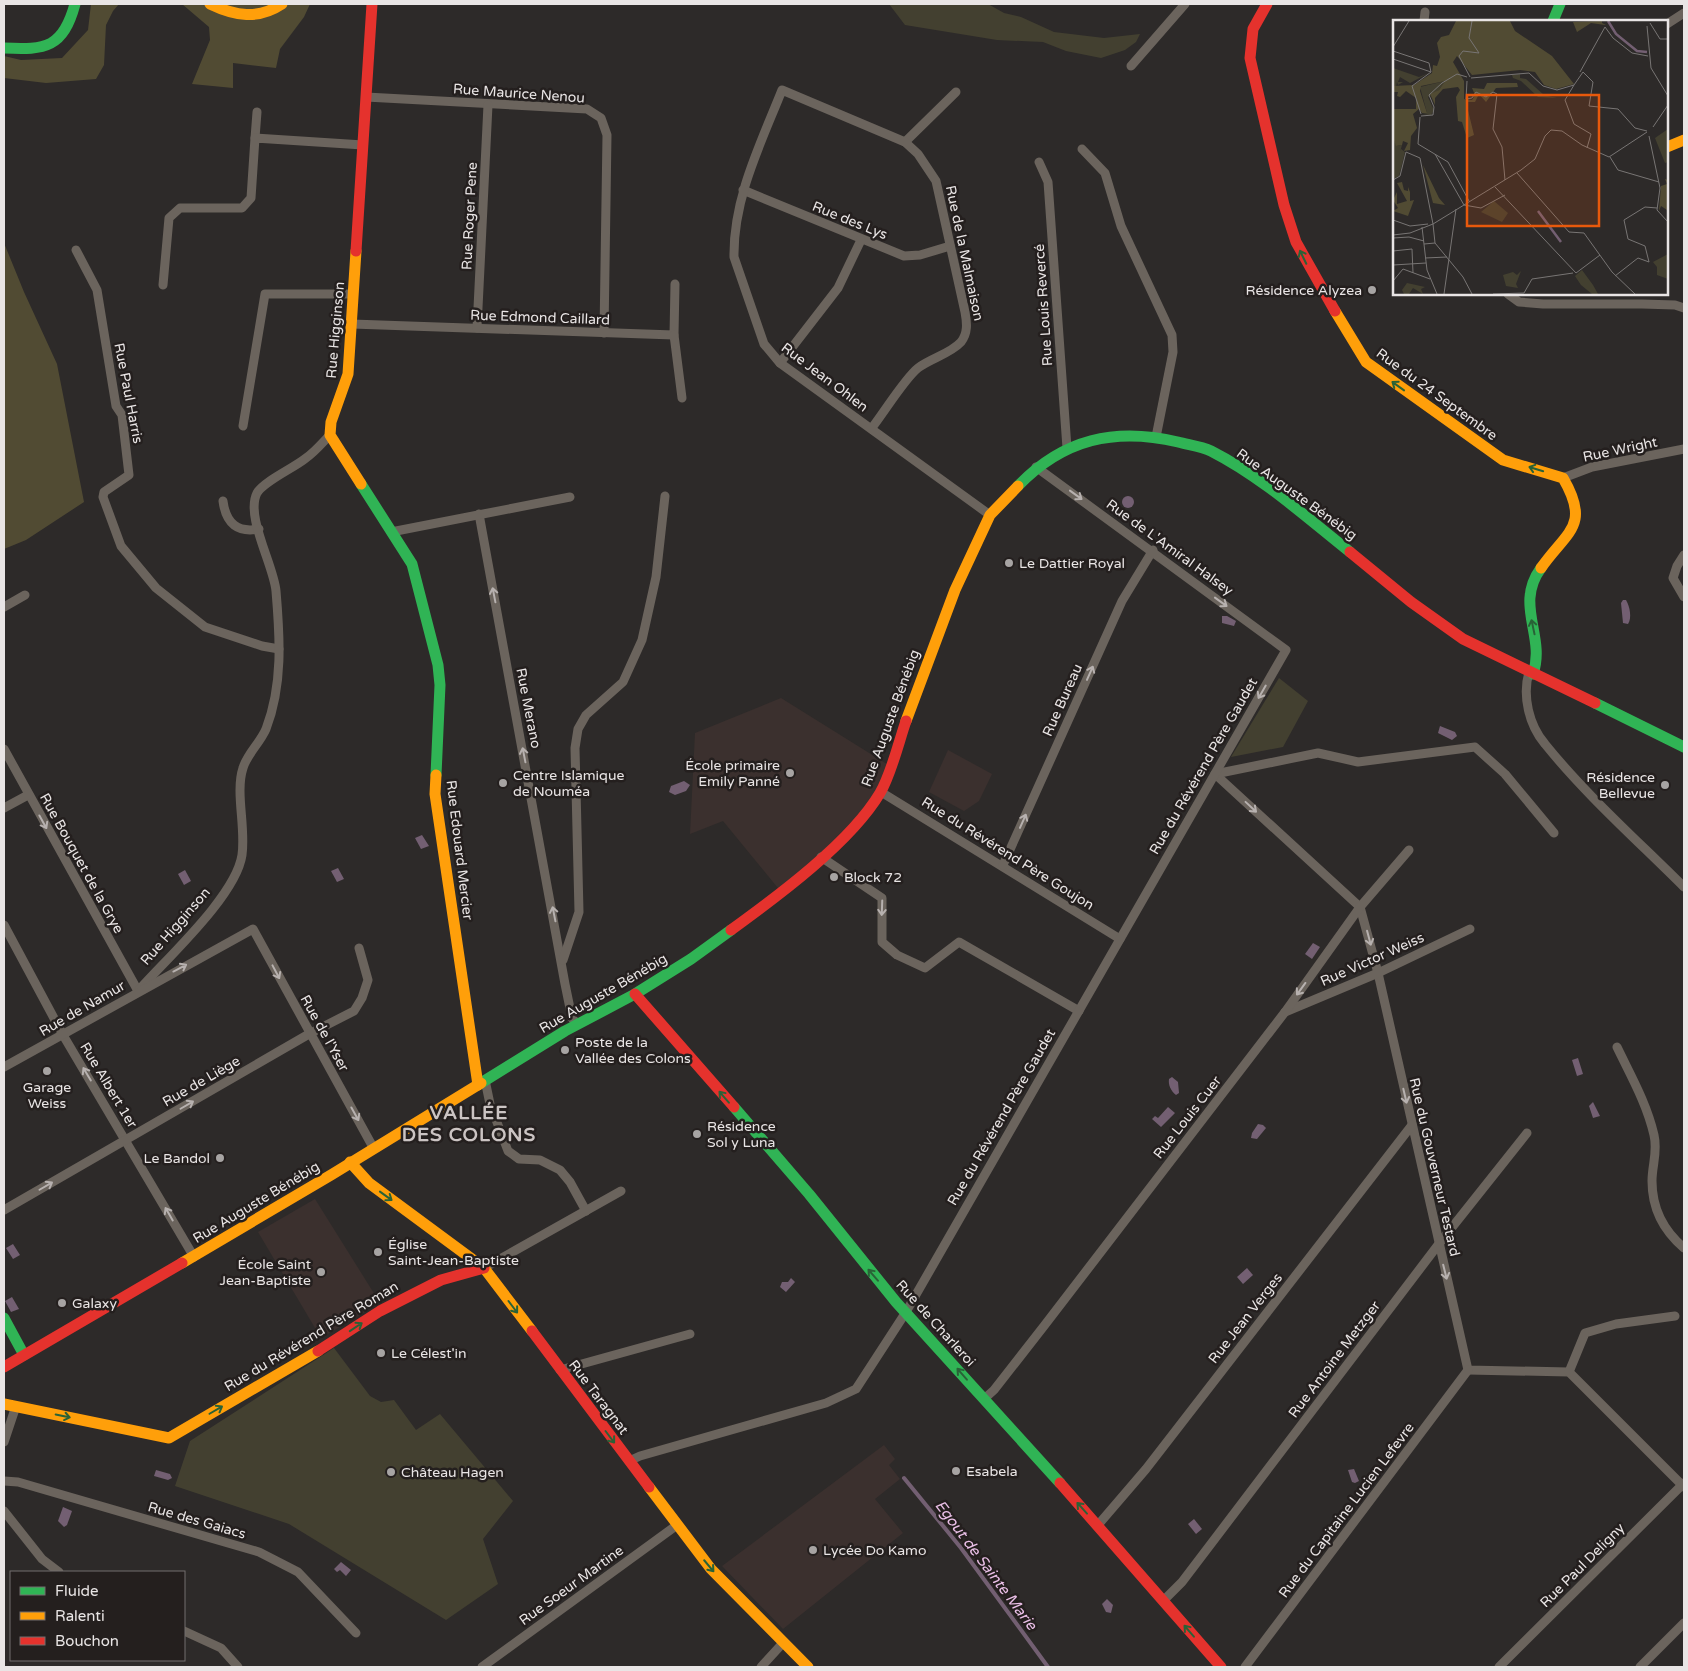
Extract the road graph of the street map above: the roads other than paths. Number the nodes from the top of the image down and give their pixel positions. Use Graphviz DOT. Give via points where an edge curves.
graph roads {
  1 [pos="75,4"];
  2 [pos="210,4"];
  3 [pos="282,4"];
  4 [pos="372,4"];
  5 [pos="1185,4"];
  6 [pos="1267,4"];
  7 [pos="1560,4"];
  8 [pos="1684,13"];
  9 [pos="1553,20"];
  10 [pos="1668,23"];
  11 [pos="4,48"];
  12 [pos="1131,66"];
  13 [pos="782,90"];
  14 [pos="956,92"];
  15 [pos="366,97"];
  16 [pos="488,105"];
  17 [pos="257,112"];
  18 [pos="255,138"];
  19 [pos="1684,140"];
  20 [pos="905,142"];
  21 [pos="363,145"];
  22 [pos="1668,147"];
  23 [pos="1082,149"];
  24 [pos="1038,162"];
  25 [pos="743,190"];
  26 [pos="861,240"];
  27 [pos="950,246"];
  28 [pos="76,250"];
  29 [pos="675,284"];
  30 [pos="162,285"];
  31 [pos="353,294"];
  32 [pos="1509,295"];
  33 [pos="1684,308"];
  34 [pos="352,324"];
  35 [pos="477,328"];
  36 [pos="604,333"];
  37 [pos="674,335"];
  38 [pos="780,363"];
  39 [pos="682,398"];
  40 [pos="243,426"];
  41 [pos="871,429"];
  42 [pos="330,434"];
  43 [pos="1156,437"];
  44 [pos="1068,448"];
  45 [pos="1684,449"];
  46 [pos="1036,467"];
  47 [pos="1563,478"];
  48 [pos="664,496"];
  49 [pos="570,497"];
  50 [pos="223,501"];
  51 [pos="479,514"];
  52 [pos="990,515"];
  53 [pos="259,529"];
  54 [pos="391,532"];
  55 [pos="1153,550"];
  56 [pos="1684,555"];
  57 [pos="25,595"];
  58 [pos="1684,597"];
  59 [pos="4,606"];
  60 [pos="279,649"];
  61 [pos="1286,650"];
  62 [pos="1531,673"];
  63 [pos="1684,747"];
  64 [pos="4,748"];
  65 [pos="1216,774"];
  66 [pos="881,792"];
  67 [pos="28,795"];
  68 [pos="4,808"];
  69 [pos="1554,833"];
  70 [pos="1409,850"];
  71 [pos="821,856"];
  72 [pos="1003,865"];
  73 [pos="1684,888"];
  74 [pos="1360,907"];
  75 [pos="4,925"];
  76 [pos="253,929"];
  77 [pos="1470,929"];
  78 [pos="1120,939"];
  79 [pos="359,948"];
  80 [pos="563,962"];
  81 [pos="1378,973"];
  82 [pos="138,991"];
  83 [pos="635,994"];
  84 [pos="1078,1011"];
  85 [pos="1285,1012"];
  86 [pos="577,1024"];
  87 [pos="309,1034"];
  88 [pos="63,1035"];
  89 [pos="1617,1047"];
  90 [pos="4,1067"];
  91 [pos="481,1082"];
  92 [pos="1412,1125"];
  93 [pos="1527,1133"];
  94 [pos="126,1140"];
  95 [pos="374,1149"];
  96 [pos="350,1162"];
  97 [pos="621,1191"];
  98 [pos="4,1210"];
  99 [pos="586,1211"];
  100 [pos="1438,1245"];
  101 [pos="1684,1248"];
  102 [pos="194,1257"];
  103 [pos="484,1268"];
  104 [pos="906,1312"];
  105 [pos="1675,1316"];
  106 [pos="4,1318"];
  107 [pos="690,1334"];
  108 [pos="24,1355"];
  109 [pos="4,1366"];
  110 [pos="560,1370"];
  111 [pos="1468,1370"];
  112 [pos="1569,1372"];
  113 [pos="984,1399"];
  114 [pos="4,1404"];
  115 [pos="16,1406"];
  116 [pos="4,1442"];
  117 [pos="629,1462"];
  118 [pos="4,1481"];
  119 [pos="1684,1485"];
  120 [pos="4,1511"];
  121 [pos="677,1525"];
  122 [pos="1098,1525"];
  123 [pos="58,1571"];
  124 [pos="1163,1601"];
  125 [pos="1684,1623"];
  126 [pos="185,1631"];
  127 [pos="356,1633"];
  128 [pos="782,1644"];
  129 [pos="238,1667"];
  130 [pos="482,1667"];
  131 [pos="760,1667"];
  132 [pos="808,1667"];
  133 [pos="1221,1667"];
  134 [pos="1245,1667"];
  135 [pos="1499,1667"];
  136 [pos="1640,1667"];
  1 -- 11 [label="street" via="70,26 60,38 44,48"];
  2 -- 3 [label="street" via="240,16 253,16"];
  4 -- 15 [label="street, Rue Higginson"];
  5 -- 12 [label="street"];
  47 -- 6 [label="street, Rue du 24 Septembre, one-way" via="1503,460 1366,362 1347,335 1296,242 1284,205 1250,58 1250,38 1256,17"];
  7 -- 9 [label="street"];
  8 -- 10 [label="street"];
  13 -- 20 [label="street, Rue de la Malmaison"];
  13 -- 25 [label="street, Rue Jean Ohlen"];
  14 -- 20 [label="street"];
  15 -- 16 [label="street, Rue Maurice Nenou"];
  15 -- 21 [label="street, Rue Higginson"];
  16 -- 35 [label="street, Rue Roger Pene"];
  16 -- 36 [label="street, Rue Maurice Nenou" via="587,109 601,118 608,135"];
  17 -- 18 [label="street"];
  18 -- 21 [label="street"];
  18 -- 30 [label="street" via="251,198 242,208 180,208 169,218"];
  19 -- 22 [label="street"];
  20 -- 27 [label="street, Rue de la Malmaison" via="918,154 936,181"];
  21 -- 31 [label="street, Rue Higginson"];
  23 -- 43 [label="street" via="1105,173 1121,226 1172,334 1173,352"];
  24 -- 44 [label="street, Rue Louis Revercé" via="1048,182"];
  25 -- 26 [label="street, Rue des Lys"];
  25 -- 38 [label="street, Rue Jean Ohlen" via="734,257 764,344"];
  26 -- 27 [label="street, Rue des Lys" via="904,256"];
  26 -- 38 [label="street" via="838,288"];
  27 -- 41 [label="street, Rue de la Malmaison" via="968,325 965,334 956,346 917,368"];
  28 -- 60 [label="street, Rue Paul Harris" via="97,290 116,406 122,415 129,475 104,492 103,497 121,546 156,588 205,627"];
  29 -- 37 [label="street"];
  31 -- 34 [label="street, Rue Higginson"];
  31 -- 40 [label="street" via="265,294"];
  32 -- 33 [label="street" via="1519,302 1543,304 1642,304"];
  34 -- 35 [label="street, Rue Edmond Caillard"];
  34 -- 42 [label="street, Rue Higginson" via="348,374"];
  35 -- 36 [label="street, Rue Edmond Caillard"];
  36 -- 37 [label="street, Rue Edmond Caillard"];
  37 -- 39 [label="street"];
  38 -- 41 [label="street, Rue Jean Ohlen"];
  41 -- 52 [label="street, Rue Jean Ohlen"];
  42 -- 53 [label="street, Rue Higginson" via="308,458 257,493 253,510"];
  42 -- 54 [label="street, Rue Edouard Mercier"];
  43 -- 44 [label="street, Rue Auguste Bénébig" via="1110,436"];
  43 -- 62 [label="street, Rue Auguste Bénébig" via="1209,450 1246,471 1411,602 1463,639"];
  44 -- 46 [label="street, Rue Auguste Bénébig"];
  45 -- 47 [label="street, Rue Wright" via="1592,467"];
  46 -- 52 [label="street, Rue Auguste Bénébig"];
  46 -- 55 [label="street, Rue de L'Amiral Halsey, one-way"];
  62 -- 47 [label="street, one-way" via="1539,654 1528,601 1530,588 1535,575 1567,539 1577,518 1576,499"];
  48 -- 80 [label="street" via="656,576 642,640 622,682 586,715 578,729 575,748 579,912"];
  49 -- 51 [label="street"];
  50 -- 53 [label="street" via="230,520 238,530"];
  51 -- 54 [label="street"];
  80 -- 51 [label="street, Rue Merano, one-way"];
  52 -- 66 [label="street, Rue Auguste Bénébig" via="930,652"];
  53 -- 60 [label="street, Rue Higginson" via="276,589"];
  54 -- 91 [label="street, Rue Edouard Mercier" via="412,564 438,666 435,794"];
  55 -- 61 [label="street, Rue de L'Amiral Halsey, one-way"];
  72 -- 55 [label="street, Rue Bureau, one-way" via="1122,601"];
  56 -- 58 [label="street" via="1673,578"];
  57 -- 59 [label="street"];
  60 -- 82 [label="street, Rue Higginson" via="275,702 265,732 243,768 240,785 244,838 241,863 225,892 206,916"];
  61 -- 65 [label="street, Rue du Révérend Père Gaudet, one-way"];
  62 -- 63 [label="street, Rue Auguste Bénébig"];
  62 -- 73 [label="street" via="1525,690 1526,704 1544,744"];
  64 -- 67 [label="street, Rue Bouquet de la Grye"];
  65 -- 69 [label="street" via="1318,753 1358,762 1475,747 1505,774"];
  65 -- 74 [label="street, one-way"];
  65 -- 78 [label="street, Rue du Révérend Père Gaudet"];
  66 -- 71 [label="street, Rue Auguste Bénébig" via="864,814"];
  66 -- 72 [label="street, Rue du Révérend Père Goujon"];
  67 -- 68 [label="street"];
  67 -- 82 [label="street, Rue Bouquet de la Grye, one-way"];
  70 -- 74 [label="street, Rue Louis Cuer"];
  71 -- 83 [label="street, Rue Auguste Bénébig" via="779,895 734,929"];
  71 -- 84 [label="street, one-way" via="882,898 882,942 897,955 925,968 959,942"];
  72 -- 78 [label="street, Rue du Révérend Père Goujon"];
  74 -- 81 [label="street, Rue du Gouverneur Testard, one-way"];
  74 -- 85 [label="street, Rue Louis Cuer, one-way"];
  75 -- 88 [label="street, Rue Albert 1er"];
  82 -- 76 [label="street, Rue de Namur, one-way"];
  76 -- 87 [label="street, Rue de l'Yser, one-way"];
  77 -- 81 [label="street, Rue Victor Weiss"];
  78 -- 84 [label="street, Rue du Révérend Père Gaudet"];
  79 -- 87 [label="street, Rue de Liège" via="368,980 362,998 354,1011"];
  80 -- 86 [label="street, Rue Merano" via="572,1018"];
  81 -- 85 [label="street, Rue Victor Weiss"];
  81 -- 92 [label="street, Rue du Gouverneur Testard, one-way"];
  82 -- 88 [label="street, Rue de Namur"];
  83 -- 86 [label="street, Rue Auguste Bénébig"];
  104 -- 83 [label="street, Rue de Charleroi, one-way" via="809,1194"];
  84 -- 104 [label="street, Rue du Révérend Père Gaudet"];
  85 -- 113 [label="street, Rue Louis Cuer" via="1039,1333"];
  86 -- 91 [label="street, Rue Auguste Bénébig"];
  94 -- 87 [label="street, Rue de Liège, one-way"];
  87 -- 95 [label="street, Rue de l'Yser, one-way"];
  88 -- 90 [label="street, Rue de Namur"];
  94 -- 88 [label="street, Rue Albert 1er, one-way"];
  89 -- 101 [label="street" via="1641,1096 1654,1133 1657,1149 1652,1181 1660,1221"];
  91 -- 95 [label="street, Rue Auguste Bénébig"];
  91 -- 99 [label="street" via="508,1151 520,1158 540,1160 560,1170"];
  92 -- 100 [label="street, Rue du Gouverneur Testard"];
  92 -- 122 [label="street, Rue Jean Verges" via="1152,1461"];
  93 -- 100 [label="street, Rue Antoine Metzger"];
  98 -- 94 [label="street, Rue de Liège, one-way"];
  102 -- 94 [label="street, Rue Albert 1er, one-way"];
  95 -- 96 [label="street, Rue Auguste Bénébig"];
  96 -- 102 [label="street, Rue Auguste Bénébig"];
  96 -- 103 [label="street, Rue Taragnat, one-way" via="369,1183"];
  97 -- 99 [label="street, Rue du Révérend Père Roman"];
  99 -- 103 [label="street, Rue du Révérend Père Roman"];
  100 -- 111 [label="street, Rue du Gouverneur Testard, one-way"];
  100 -- 124 [label="street, Rue Antoine Metzger" via="1182,1582"];
  102 -- 108 [label="street, Rue Auguste Bénébig"];
  103 -- 110 [label="street, Rue Taragnat, one-way"];
  115 -- 103 [label="street, Rue du Révérend Père Roman, one-way" via="169,1438 335,1342 380,1311 441,1280"];
  113 -- 104 [label="street, Rue de Charleroi, one-way"];
  104 -- 117 [label="street, Rue du Révérend Père Gaudet" via="856,1389 826,1403 640,1456"];
  105 -- 112 [label="street" via="1616,1324 1584,1334"];
  106 -- 108 [label="street"];
  107 -- 110 [label="street"];
  108 -- 109 [label="street, Rue Auguste Bénébig"];
  110 -- 117 [label="street, Rue Taragnat, one-way"];
  111 -- 112 [label="street"];
  111 -- 134 [label="street, Rue du Capitaine Lucien Lefevre"];
  112 -- 119 [label="street"];
  122 -- 113 [label="street, Rue de Charleroi, one-way"];
  114 -- 115 [label="street, Rue du Révérend Père Roman"];
  115 -- 116 [label="street"];
  117 -- 121 [label="street, Rue Taragnat"];
  118 -- 127 [label="street, Rue des Gaiacs" via="18,1482 259,1552 298,1572"];
  119 -- 135 [label="street, Rue Paul Deligny"];
  120 -- 123 [label="street" via="42,1559"];
  121 -- 128 [label="street, Rue Taragnat, one-way" via="710,1568"];
  121 -- 130 [label="street, Rue Soeur Martine"];
  122 -- 124 [label="street, Rue de Charleroi"];
  133 -- 124 [label="street, Rue de Charleroi, one-way"];
  125 -- 136 [label="street"];
  126 -- 129 [label="street" via="221,1648"];
  128 -- 131 [label="street"];
  128 -- 132 [label="street, Rue Taragnat"];
}
